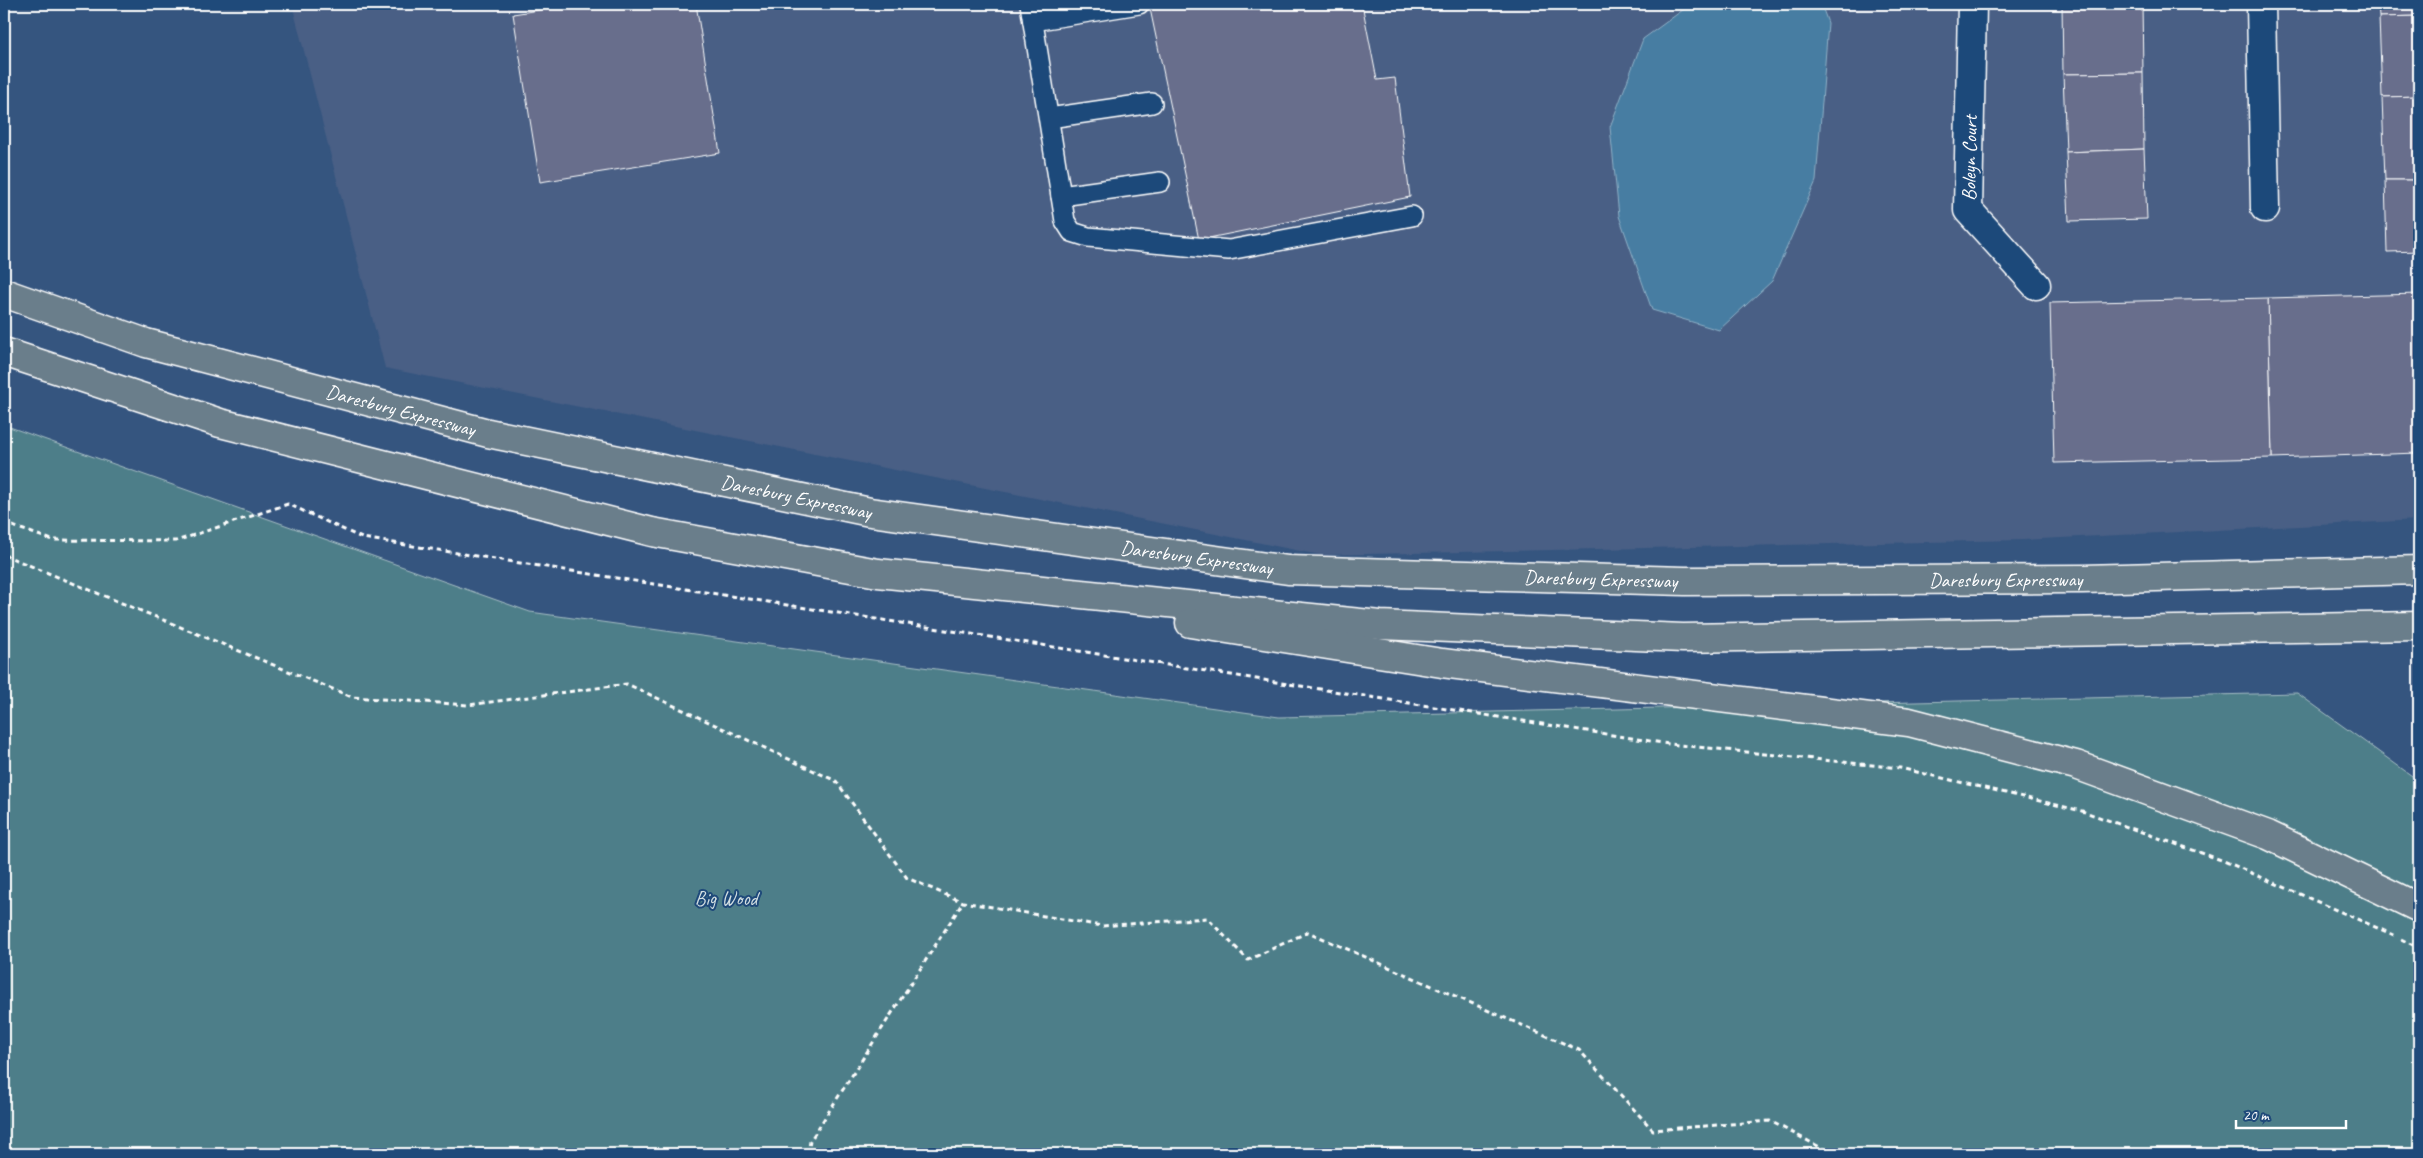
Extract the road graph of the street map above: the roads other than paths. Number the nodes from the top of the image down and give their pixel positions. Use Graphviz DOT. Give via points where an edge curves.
graph roads {
  1 [pos="1139,4"];
  2 [pos="1972,4"];
  3 [pos="2261,4"];
  4 [pos="1031,12"];
  5 [pos="1152,103"];
  6 [pos="1049,118"];
  7 [pos="1160,182"];
  8 [pos="1061,196"];
  9 [pos="2265,208"];
  10 [pos="1412,216"];
  11 [pos="2036,285"];
  12 [pos="4,293"];
  13 [pos="4,352"];
  14 [pos="2419,570"];
  15 [pos="878,573"];
  16 [pos="2419,626"];
  17 [pos="2419,908"];
  1 -- 4 [label="lane"];
  2 -- 11 [label="street, Boleyn Court" via="1968,210"];
  3 -- 9 [label="street"];
  4 -- 6 [label="lane"];
  5 -- 6 [label="lane"];
  6 -- 8 [label="lane"];
  7 -- 8 [label="lane"];
  8 -- 10 [label="lane" via="1065,221 1072,232 1088,237 1206,249 1249,248"];
  12 -- 14 [label="main road, Daresbury Expressway" via="146,343 488,433 870,512 1288,570 1686,581 2083,578"];
  13 -- 15 [label="main road" via="230,425 652,532"];
  15 -- 16 [label="main road" via="1380,625 1683,638"];
  15 -- 17 [label="main road" via="1442,663 1909,722 2076,765 2259,831"];
}
